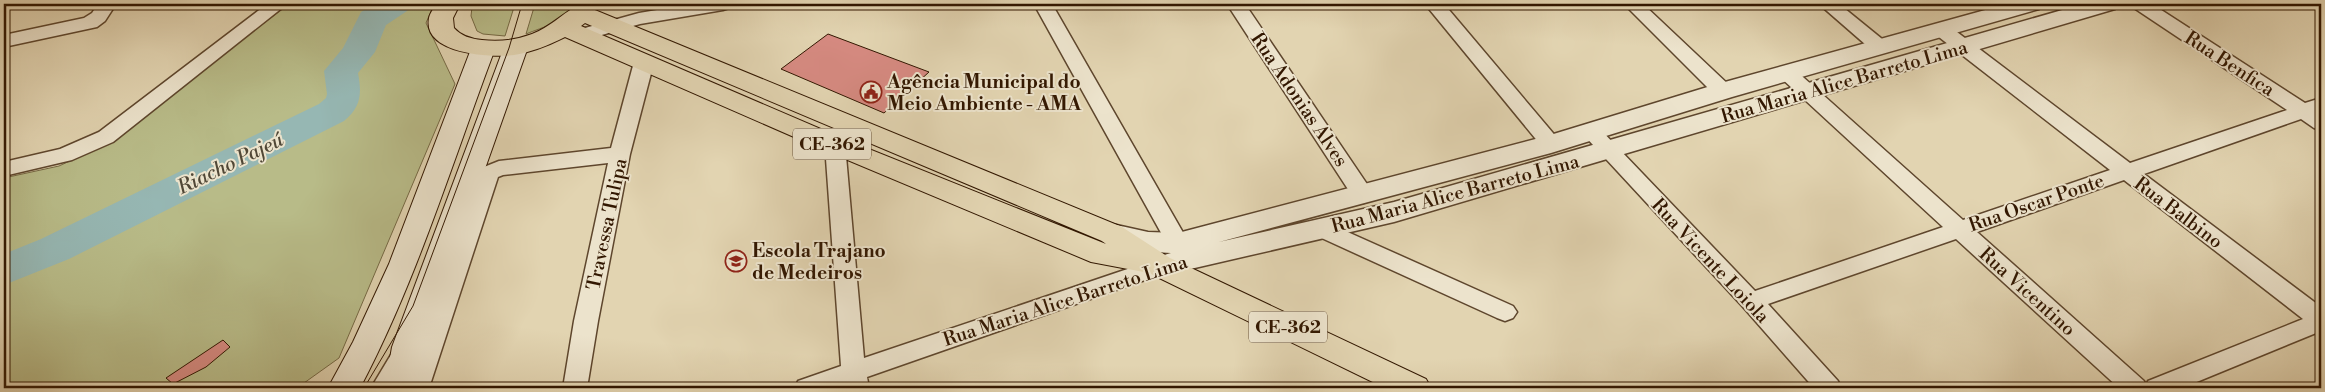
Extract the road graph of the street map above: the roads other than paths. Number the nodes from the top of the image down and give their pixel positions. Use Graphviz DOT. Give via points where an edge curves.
graph roads {
  1 [pos="107,4"];
  2 [pos="278,4"];
  3 [pos="448,4"];
  4 [pos="723,4"];
  5 [pos="1043,4"];
  6 [pos="1236,4"];
  7 [pos="1434,4"];
  8 [pos="1633,4"];
  9 [pos="1828,4"];
  10 [pos="2029,4"];
  11 [pos="2106,4"];
  12 [pos="2140,4"];
  13 [pos="579,20"];
  14 [pos="614,26"];
  15 [pos="1942,30"];
  16 [pos="4,41"];
  17 [pos="1964,46"];
  18 [pos="516,47"];
  19 [pos="1880,48"];
  20 [pos="483,49"];
  21 [pos="644,62"];
  22 [pos="1787,73"];
  23 [pos="1723,91"];
  24 [pos="1807,91"];
  25 [pos="2312,108"];
  26 [pos="2321,123"];
  27 [pos="1591,132"];
  28 [pos="1551,144"];
  29 [pos="835,145"];
  30 [pos="1608,151"];
  31 [pos="620,154"];
  32 [pos="4,169"];
  33 [pos="2126,170"];
  34 [pos="1364,195"];
  35 [pos="1323,229"];
  36 [pos="1959,229"];
  37 [pos="1169,255"];
  38 [pos="1751,301"];
  39 [pos="1504,312"];
  40 [pos="2321,321"];
  41 [pos="407,347"];
  42 [pos="855,380"];
  43 [pos="344,388"];
  44 [pos="383,388"];
  45 [pos="401,388"];
  46 [pos="417,388"];
  47 [pos="575,388"];
  48 [pos="807,388"];
  49 [pos="1416,388"];
  50 [pos="1829,388"];
  51 [pos="2135,388"];
  52 [pos="2157,388"];
  1 -- 16 [label="street" via="99,17 75,27"];
  2 -- 32 [label="street" via="106,137 66,155"];
  3 -- 20 [label="main road" via="443,10 441,24 448,36 462,45"];
  4 -- 14 [label="street"];
  5 -- 37 [label="street"];
  6 -- 34 [label="street, Rua Adonias Alves"];
  7 -- 28 [label="street"];
  8 -- 23 [label="street"];
  9 -- 19 [label="street"];
  10 -- 15 [label="street, Rua Maria Alice Barreto Lima"];
  11 -- 17 [label="street, Rua Maria Alice Barreto Lima"];
  12 -- 25 [label="street, Rua Benfica"];
  13 -- 14 [label="main road, CE-362"];
  13 -- 18 [label="main road" via="542,40"];
  13 -- 21 [label="main road, CE-362"];
  14 -- 37 [label="main road, CE-362"];
  15 -- 17 [label="street, Rua Balbino"];
  15 -- 19 [label="street, Rua Maria Alice Barreto Lima"];
  17 -- 24 [label="street, Rua Maria Alice Barreto Lima"];
  17 -- 33 [label="street, Rua Balbino"];
  18 -- 20 [label="main road"];
  18 -- 41 [label="main road"];
  19 -- 22 [label="street, Rua Maria Alice Barreto Lima"];
  20 -- 43 [label="main road" via="438,177 385,310"];
  21 -- 29 [label="main road, CE-362"];
  21 -- 31 [label="street, Travessa Tulipa"];
  22 -- 23 [label="street, Rua Maria Alice Barreto Lima"];
  22 -- 24 [label="street, Rua Vicentino"];
  23 -- 27 [label="street, Rua Maria Alice Barreto Lima"];
  24 -- 30 [label="street, Rua Maria Alice Barreto Lima"];
  24 -- 36 [label="street, Rua Vicentino"];
  25 -- 26 [label="street, Rua Benfica"];
  25 -- 33 [label="street, Rua Oscar Ponte"];
  27 -- 28 [label="street, Rua Maria Alice Barreto Lima"];
  27 -- 30 [label="street, Rua Vicente Loiola"];
  28 -- 34 [label="street, Rua Maria Alice Barreto Lima"];
  29 -- 37 [label="main road, CE-362" via="1101,254"];
  29 -- 42 [label="street"];
  30 -- 35 [label="street, Rua Maria Alice Barreto Lima"];
  30 -- 38 [label="street, Rua Vicente Loiola"];
  31 -- 46 [label="street" via="499,168 491,172 474,213"];
  31 -- 47 [label="street, Travessa Tulipa"];
  33 -- 36 [label="street, Rua Oscar Ponte"];
  33 -- 40 [label="street, Rua Balbino"];
  34 -- 37 [label="street, Rua Maria Alice Barreto Lima"];
  35 -- 37 [label="street, Rua Maria Alice Barreto Lima"];
  35 -- 39 [label="street"];
  36 -- 38 [label="street, Rua Oscar Ponte"];
  36 -- 51 [label="street, Rua Vicentino"];
  37 -- 42 [label="street, Rua Maria Alice Barreto Lima"];
  37 -- 49 [label="main road, CE-362"];
  38 -- 50 [label="street, Rua Vicente Loiola"];
  40 -- 52 [label="street"];
  41 -- 44 [label="street"];
  41 -- 45 [label="main road"];
  42 -- 48 [label="street, Rua Maria Alice Barreto Lima"];
}
